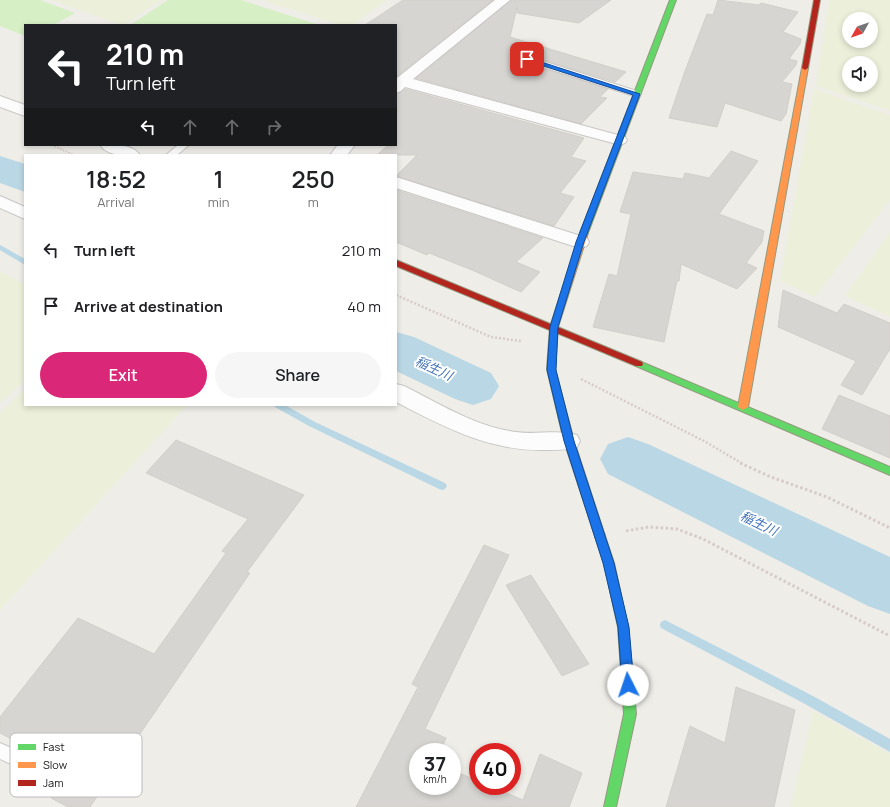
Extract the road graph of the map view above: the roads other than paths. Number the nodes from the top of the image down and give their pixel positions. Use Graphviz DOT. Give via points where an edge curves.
graph roads {
  1 [pos="503,0"];
  2 [pos="673,0"];
  3 [pos="817,0"];
  4 [pos="527,59"];
  5 [pos="399,84"];
  6 [pos="637,94"];
  7 [pos="0,101"];
  8 [pos="24,111"];
  9 [pos="619,140"];
  10 [pos="110,146"];
  11 [pos="183,146"];
  12 [pos="346,146"];
  13 [pos="130,154"];
  14 [pos="172,154"];
  15 [pos="339,154"];
  16 [pos="397,182"];
  17 [pos="0,202"];
  18 [pos="24,214"];
  19 [pos="580,242"];
  20 [pos="397,263"];
  21 [pos="554,327"];
  22 [pos="397,392"];
  23 [pos="743,407"];
  24 [pos="569,441"];
  25 [pos="890,471"];
  26 [pos="0,751"];
  27 [pos="10,756"];
  28 [pos="610,807"];
  1 -- 5 [label="street"];
  2 -- 6 [label="street"];
  3 -- 23 [label="street"];
  4 -- 6 [label="lane"];
  5 -- 9 [label="street"];
  6 -- 9 [label="street"];
  7 -- 8 [label="street"];
  9 -- 19 [label="street"];
  10 -- 13 [label="street"];
  11 -- 14 [label="lane"];
  12 -- 15 [label="street"];
  16 -- 19 [label="street"];
  17 -- 18 [label="street"];
  19 -- 21 [label="street"];
  20 -- 21 [label="street"];
  21 -- 23 [label="street"];
  21 -- 24 [label="street" via="552,370"];
  22 -- 24 [label="street" via="466,426 493,436 517,441"];
  23 -- 25 [label="street"];
  24 -- 28 [label="street" via="601,535 623,627 630,714"];
  26 -- 27 [label="lane"];
}
